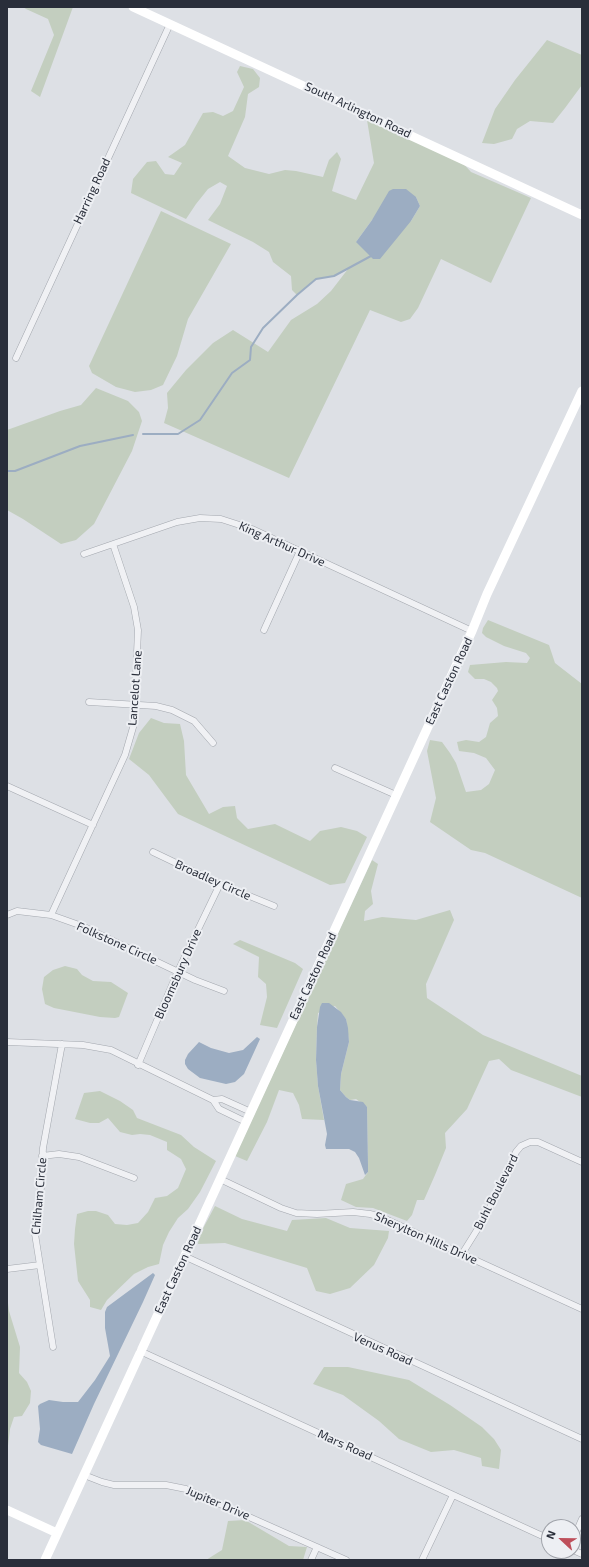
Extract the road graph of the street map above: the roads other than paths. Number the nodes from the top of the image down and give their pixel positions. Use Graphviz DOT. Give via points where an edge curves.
graph roads {
  1 [pos="133,7"];
  2 [pos="170,24"];
  3 [pos="582,215"];
  4 [pos="16,358"];
  5 [pos="582,391"];
  6 [pos="113,544"];
  7 [pos="300,551"];
  8 [pos="84,554"];
  9 [pos="264,630"];
  10 [pos="472,631"];
  11 [pos="89,702"];
  12 [pos="135,704"];
  13 [pos="213,743"];
  14 [pos="335,768"];
  15 [pos="7,786"];
  16 [pos="396,795"];
  17 [pos="92,825"];
  18 [pos="154,852"];
  19 [pos="220,884"];
  20 [pos="274,906"];
  21 [pos="7,915"];
  22 [pos="51,915"];
  23 [pos="178,971"];
  24 [pos="224,991"];
  25 [pos="7,1042"];
  26 [pos="62,1044"];
  27 [pos="138,1064"];
  28 [pos="213,1100"];
  29 [pos="251,1112"];
  30 [pos="246,1122"];
  31 [pos="42,1156"];
  32 [pos="582,1162"];
  33 [pos="134,1178"];
  34 [pos="220,1179"];
  35 [pos="462,1254"];
  36 [pos="184,1256"];
  37 [pos="40,1265"];
  38 [pos="7,1269"];
  39 [pos="582,1309"];
  40 [pos="53,1347"];
  41 [pos="140,1351"];
  42 [pos="582,1439"];
  43 [pos="84,1475"];
  44 [pos="453,1495"];
  45 [pos="7,1510"];
  46 [pos="57,1533"];
  47 [pos="541,1536"];
  48 [pos="317,1547"];
  49 [pos="45,1560"];
  50 [pos="311,1560"];
  51 [pos="346,1560"];
  52 [pos="422,1560"];
  1 -- 2 [label="street, South Arlington Road"];
  2 -- 3 [label="street, South Arlington Road"];
  2 -- 4 [label="street, Harring Road"];
  5 -- 10 [label="street, East Caston Road"];
  6 -- 7 [label="street, King Arthur Drive" via="177,522 209,518 245,526"];
  6 -- 8 [label="street, King Arthur Drive"];
  6 -- 12 [label="street, Lancelot Lane" via="137,621"];
  7 -- 9 [label="street"];
  7 -- 10 [label="street, King Arthur Drive"];
  10 -- 16 [label="street, East Caston Road"];
  11 -- 12 [label="street"];
  12 -- 13 [label="street" via="180,713 200,727"];
  12 -- 17 [label="street, Lancelot Lane" via="134,724 128,748"];
  14 -- 16 [label="street"];
  15 -- 17 [label="street"];
  16 -- 29 [label="street, East Caston Road"];
  17 -- 22 [label="street, Lancelot Lane"];
  18 -- 19 [label="street, Broadley Circle"];
  19 -- 20 [label="street, Broadley Circle"];
  19 -- 23 [label="street, Bloomsbury Drive"];
  21 -- 22 [label="street, Folkstone Circle" via="17,911"];
  22 -- 23 [label="street, Folkstone Circle" via="82,926"];
  23 -- 24 [label="street, Folkstone Circle"];
  23 -- 27 [label="street, Bloomsbury Drive"];
  25 -- 26 [label="street"];
  26 -- 27 [label="street" via="110,1050"];
  26 -- 31 [label="street, Chilham Circle"];
  27 -- 28 [label="street"];
  28 -- 29 [label="street" via="222,1099"];
  28 -- 30 [label="street" via="219,1109"];
  29 -- 30 [label="street, East Caston Road"];
  30 -- 34 [label="street, East Caston Road"];
  31 -- 33 [label="street" via="59,1154 79,1157"];
  31 -- 37 [label="street, Chilham Circle" via="35,1234"];
  32 -- 35 [label="street, Buhl Boulevard" via="538,1142 521,1146 487,1214"];
  34 -- 35 [label="street, Sherylton Hills Drive" via="296,1213 370,1214"];
  34 -- 36 [label="street, East Caston Road"];
  35 -- 39 [label="street, Sherylton Hills Drive"];
  36 -- 41 [label="street, East Caston Road"];
  36 -- 42 [label="street, Venus Road"];
  37 -- 38 [label="street"];
  37 -- 40 [label="street, Chilham Circle"];
  41 -- 43 [label="street, East Caston Road"];
  41 -- 44 [label="street, Mars Road"];
  43 -- 46 [label="street, East Caston Road"];
  43 -- 48 [label="street, Jupiter Drive" via="114,1485 166,1485 186,1489"];
  44 -- 47 [label="street, Mars Road"];
  44 -- 52 [label="street"];
  45 -- 46 [label="street"];
  46 -- 49 [label="street, East Caston Road"];
  48 -- 50 [label="street"];
  48 -- 51 [label="street, Jupiter Drive"];
}
